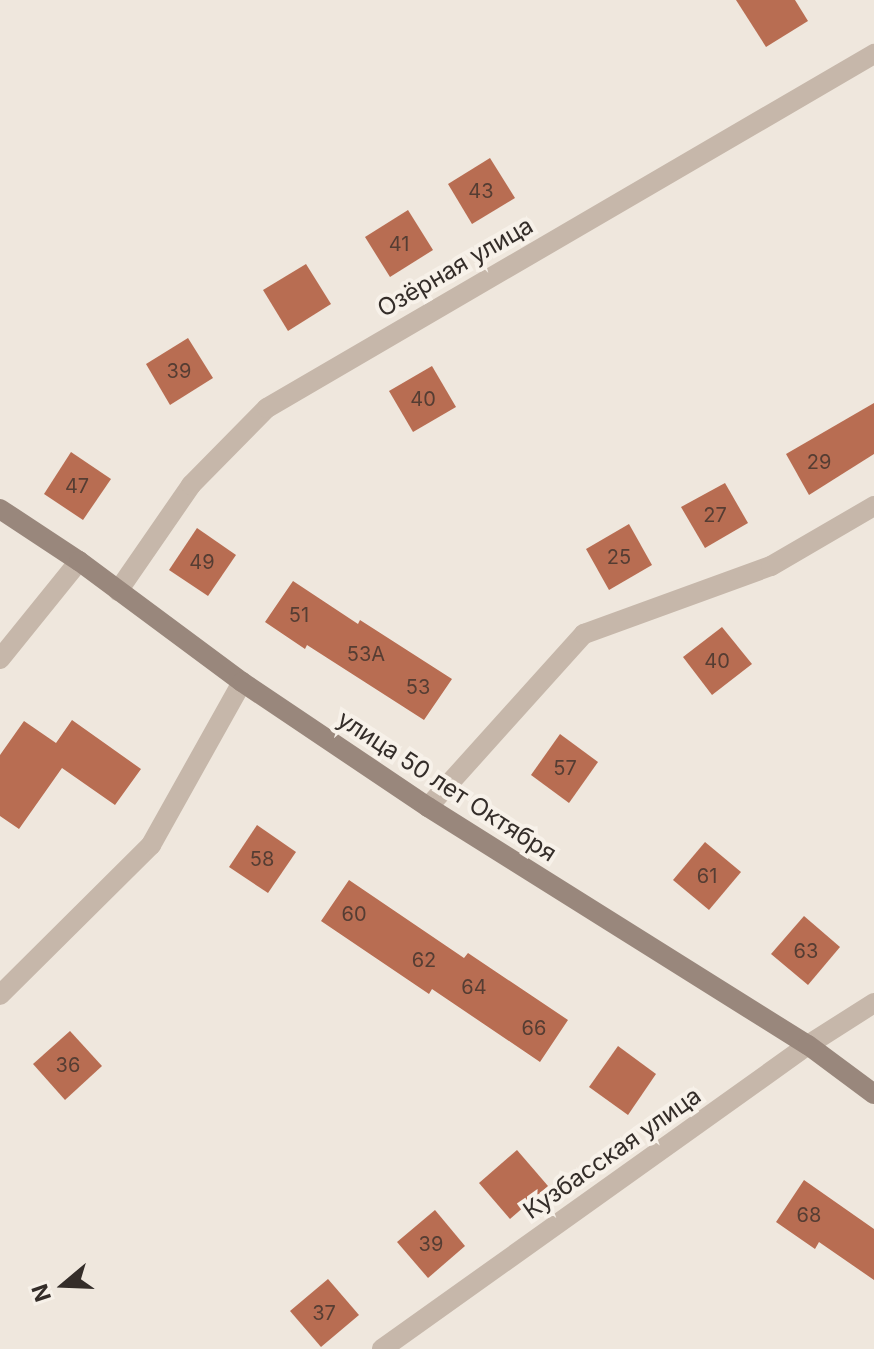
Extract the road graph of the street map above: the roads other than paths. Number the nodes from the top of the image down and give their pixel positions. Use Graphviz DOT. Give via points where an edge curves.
graph roads {
  1 [pos="874,54"];
  2 [pos="874,506"];
  3 [pos="0,509"];
  4 [pos="79,561"];
  5 [pos="118,591"];
  6 [pos="0,659"];
  7 [pos="242,682"];
  8 [pos="428,807"];
  9 [pos="0,995"];
  10 [pos="874,1003"];
  11 [pos="808,1045"];
  12 [pos="874,1094"];
  13 [pos="382,1349"];
  1 -- 5 [label="street, Озёрная улица" via="267,408 191,485"];
  2 -- 8 [label="street" via="771,566 584,634"];
  3 -- 4 [label="main road, улица 50 лет Октября"];
  4 -- 5 [label="main road, улица 50 лет Октября"];
  4 -- 6 [label="street"];
  5 -- 7 [label="main road, улица 50 лет Октября"];
  7 -- 8 [label="main road, улица 50 лет Октября"];
  7 -- 9 [label="street" via="151,845"];
  8 -- 11 [label="main road, улица 50 лет Октября"];
  10 -- 11 [label="street, Кузбасская улица"];
  11 -- 12 [label="main road, улица 50 лет Октября"];
  11 -- 13 [label="street, Кузбасская улица"];
}
